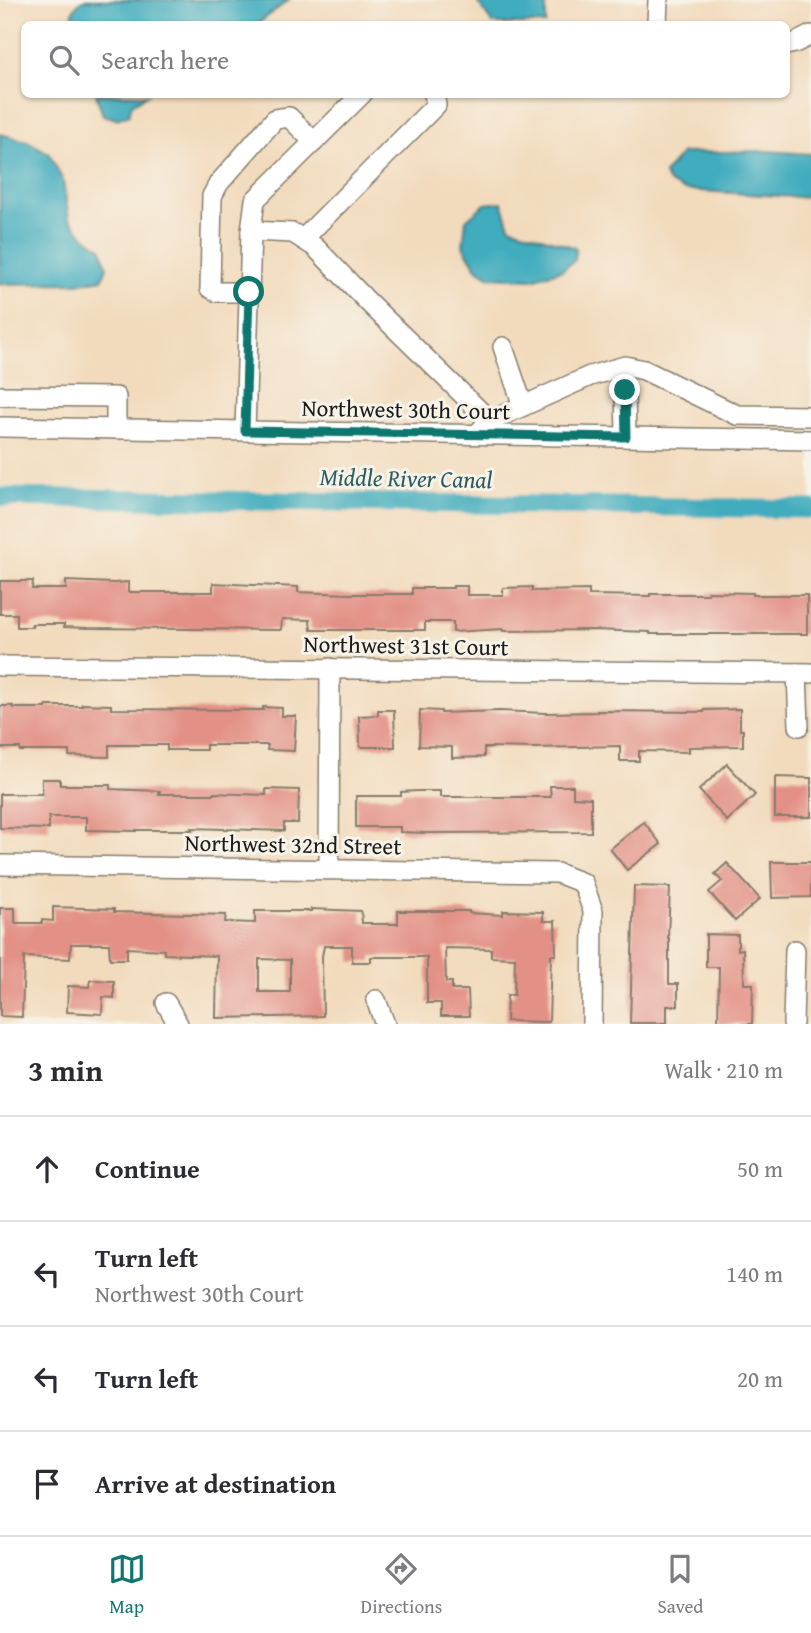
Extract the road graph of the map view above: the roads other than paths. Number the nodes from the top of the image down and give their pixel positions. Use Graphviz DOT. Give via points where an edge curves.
graph roads {
  1 [pos="658,0"];
  2 [pos="657,21"];
  3 [pos="811,35"];
  4 [pos="790,44"];
  5 [pos="358,98"];
  6 [pos="435,98"];
  7 [pos="314,142"];
  8 [pos="251,231"];
  9 [pos="303,239"];
  10 [pos="249,292"];
  11 [pos="502,347"];
  12 [pos="625,390"];
  13 [pos="0,396"];
  14 [pos="523,406"];
  15 [pos="811,416"];
  16 [pos="0,427"];
  17 [pos="484,428"];
  18 [pos="116,429"];
  19 [pos="245,431"];
  20 [pos="626,437"];
  21 [pos="811,440"];
  22 [pos="0,666"];
  23 [pos="330,668"];
  24 [pos="804,673"];
  25 [pos="799,726"];
  26 [pos="0,865"];
  27 [pos="329,869"];
  28 [pos="795,950"];
  29 [pos="376,1000"];
  30 [pos="166,1003"];
  31 [pos="178,1024"];
  32 [pos="385,1024"];
  33 [pos="592,1024"];
  34 [pos="793,1024"];
  1 -- 2 [label="street"];
  3 -- 4 [label="street"];
  5 -- 7 [label="street"];
  6 -- 9 [label="street" via="436,105"];
  7 -- 8 [label="street" via="255,200"];
  7 -- 10 [label="street" via="289,117 275,119 212,196 211,288"];
  8 -- 9 [label="street" via="293,233"];
  8 -- 10 [label="street"];
  9 -- 17 [label="street"];
  10 -- 19 [label="street"];
  11 -- 14 [label="street"];
  12 -- 20 [label="street"];
  13 -- 18 [label="street" via="116,397"];
  14 -- 15 [label="street" via="625,366 644,370 737,415"];
  14 -- 17 [label="street"];
  16 -- 18 [label="street, Northwest 30th Court"];
  17 -- 19 [label="street, Northwest 30th Court"];
  17 -- 20 [label="street, Northwest 30th Court"];
  18 -- 19 [label="street, Northwest 30th Court"];
  20 -- 21 [label="street, Northwest 30th Court"];
  22 -- 23 [label="street, Northwest 31st Court"];
  23 -- 24 [label="street, Northwest 31st Court"];
  23 -- 27 [label="street"];
  24 -- 25 [label="street"];
  26 -- 27 [label="street, Northwest 32nd Street"];
  27 -- 33 [label="street, Northwest 32nd Street" via="557,873 583,883 593,911"];
  28 -- 34 [label="street"];
  29 -- 32 [label="street"];
  30 -- 31 [label="street"];
}
